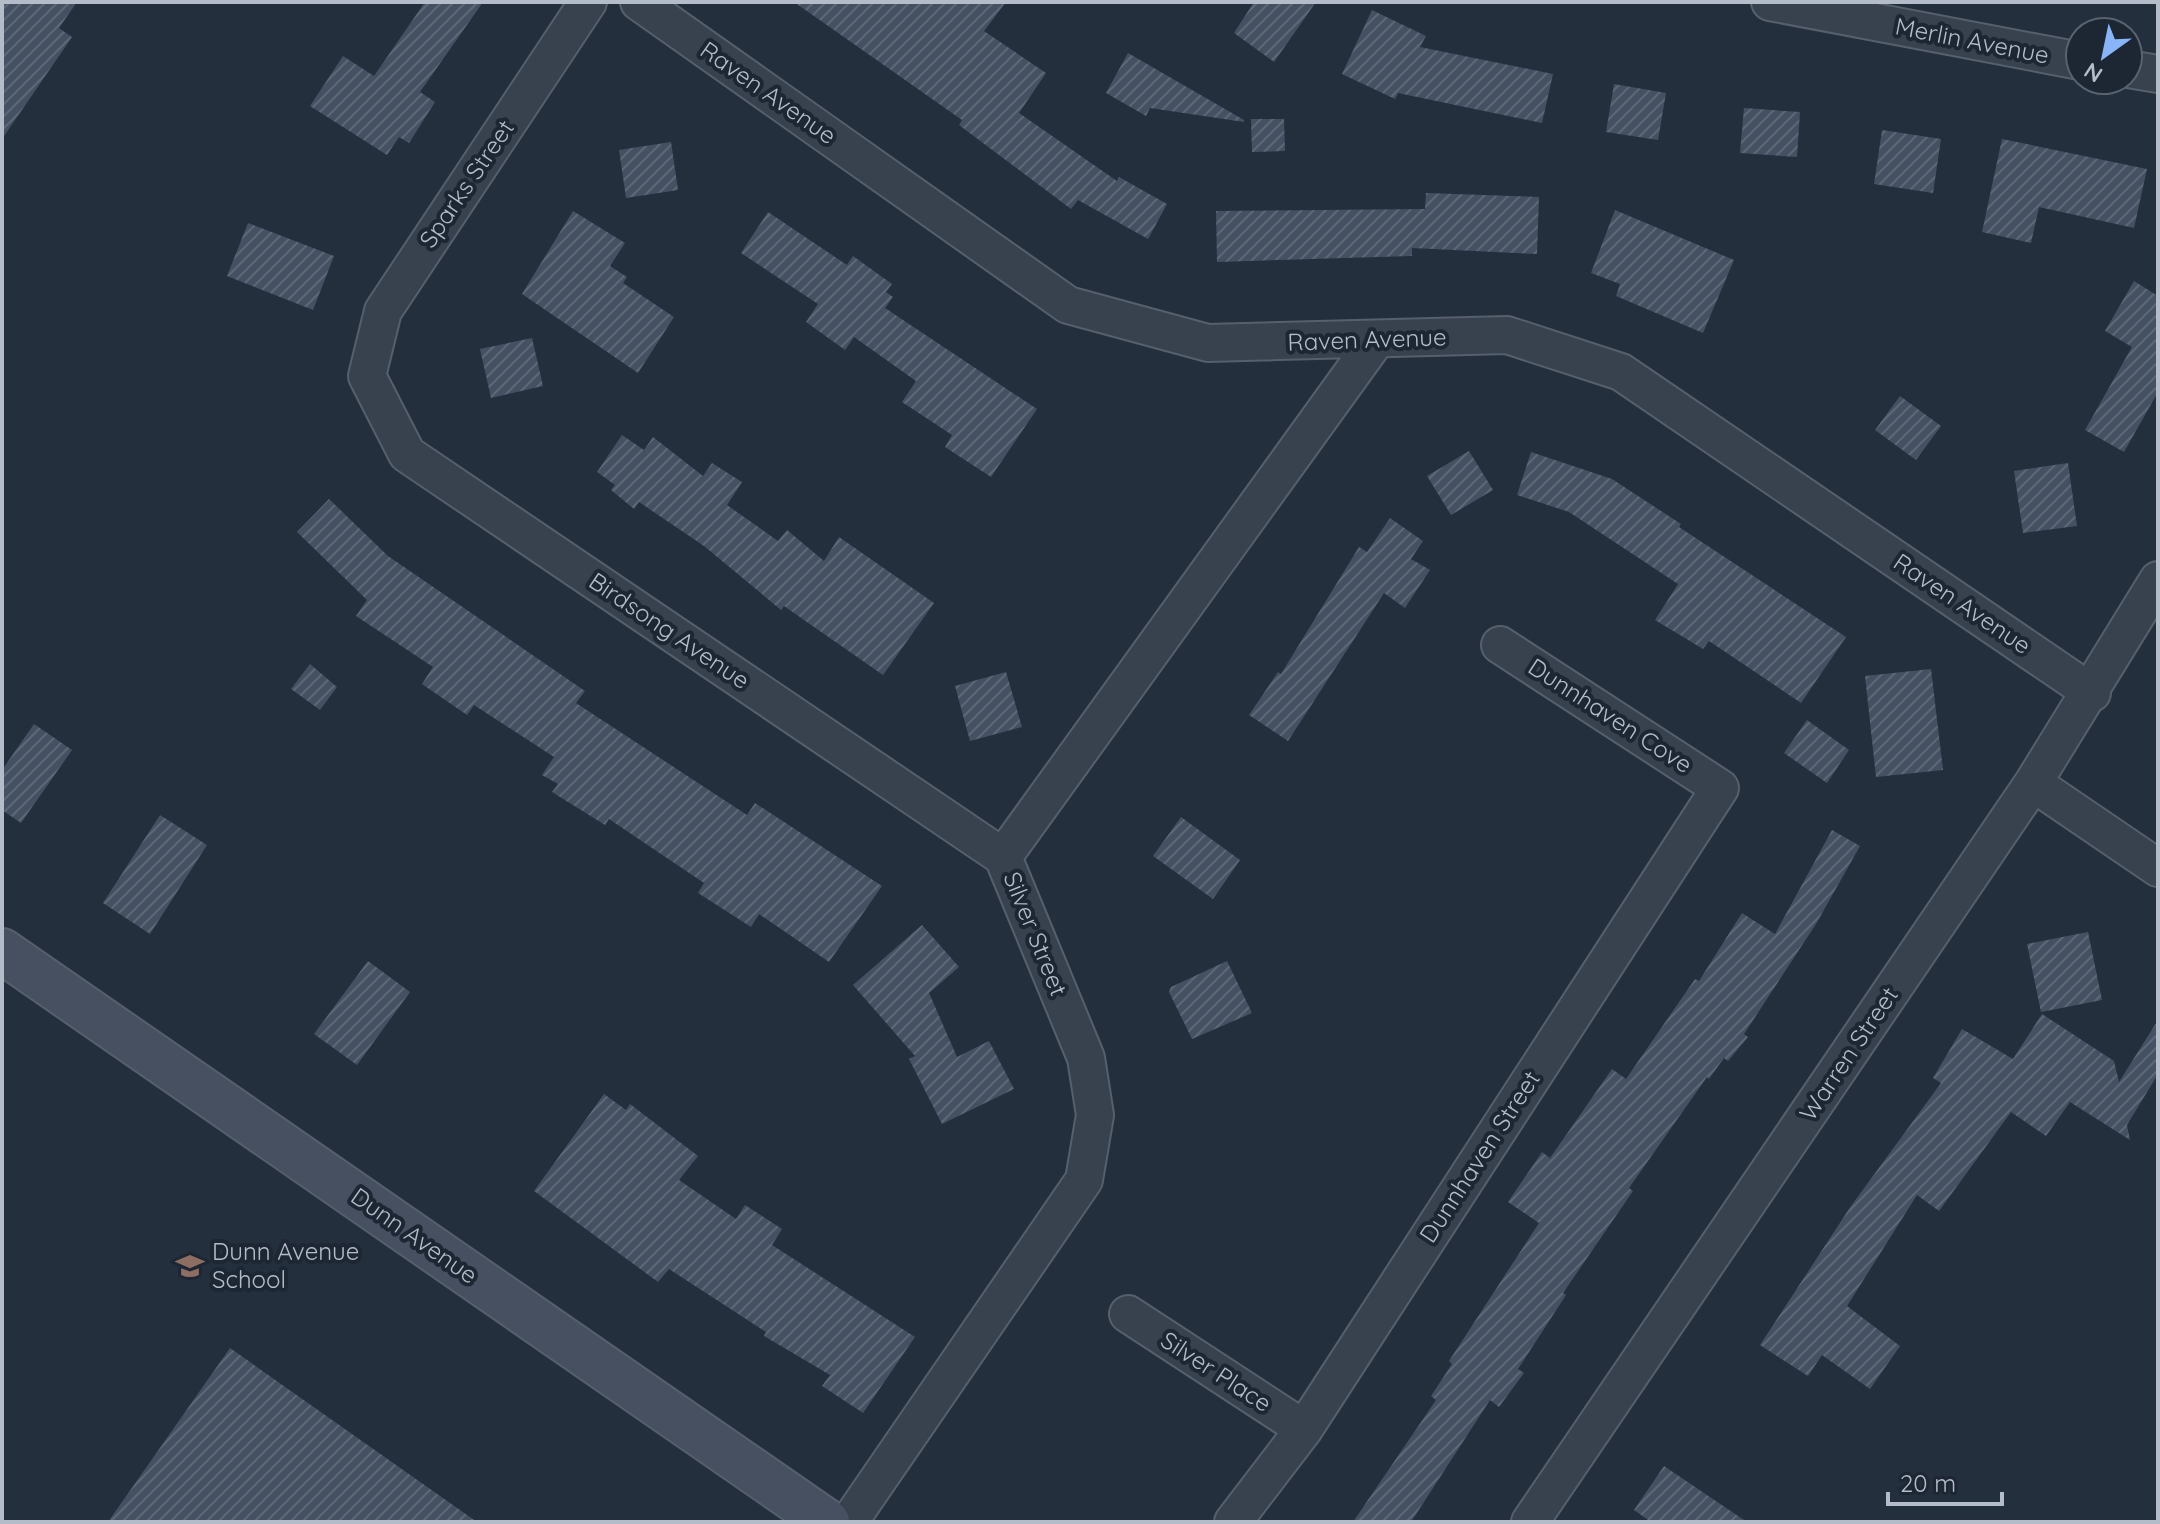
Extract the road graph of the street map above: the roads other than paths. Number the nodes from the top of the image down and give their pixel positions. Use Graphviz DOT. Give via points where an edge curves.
graph roads {
  1 [pos="588,2"];
  2 [pos="639,2"];
  3 [pos="1770,2"];
  4 [pos="2064,58"];
  5 [pos="1376,340"];
  6 [pos="367,376"];
  7 [pos="2158,580"];
  8 [pos="1500,645"];
  9 [pos="2092,693"];
  10 [pos="2033,783"];
  11 [pos="1720,788"];
  12 [pos="1003,857"];
  13 [pos="2158,868"];
  14 [pos="2,951"];
  15 [pos="1128,1314"];
  16 [pos="1304,1429"];
  17 [pos="827,1522"];
  18 [pos="849,1522"];
  19 [pos="1233,1522"];
  20 [pos="1530,1522"];
  1 -- 6 [label="street, Sparks Street" via="383,311"];
  2 -- 5 [label="street, Raven Avenue" via="1068,305 1208,343"];
  3 -- 4 [label="street, Merlin Avenue"];
  5 -- 9 [label="street, Raven Avenue" via="1507,335 1621,372"];
  5 -- 12 [label="street, Silver Street"];
  6 -- 12 [label="street, Birdsong Avenue" via="407,454"];
  7 -- 9 [label="street, Warren Street"];
  8 -- 11 [label="street, Dunnhaven Cove"];
  9 -- 10 [label="street, Warren Street"];
  10 -- 13 [label="street"];
  10 -- 20 [label="street, Warren Street"];
  11 -- 16 [label="street, Dunnhaven Street"];
  12 -- 18 [label="street, Silver Street" via="1086,1058 1095,1115 1084,1180"];
  14 -- 17 [label="street, Dunn Avenue"];
  15 -- 16 [label="street, Silver Place"];
  16 -- 19 [label="street, Dunnhaven Street"];
}
